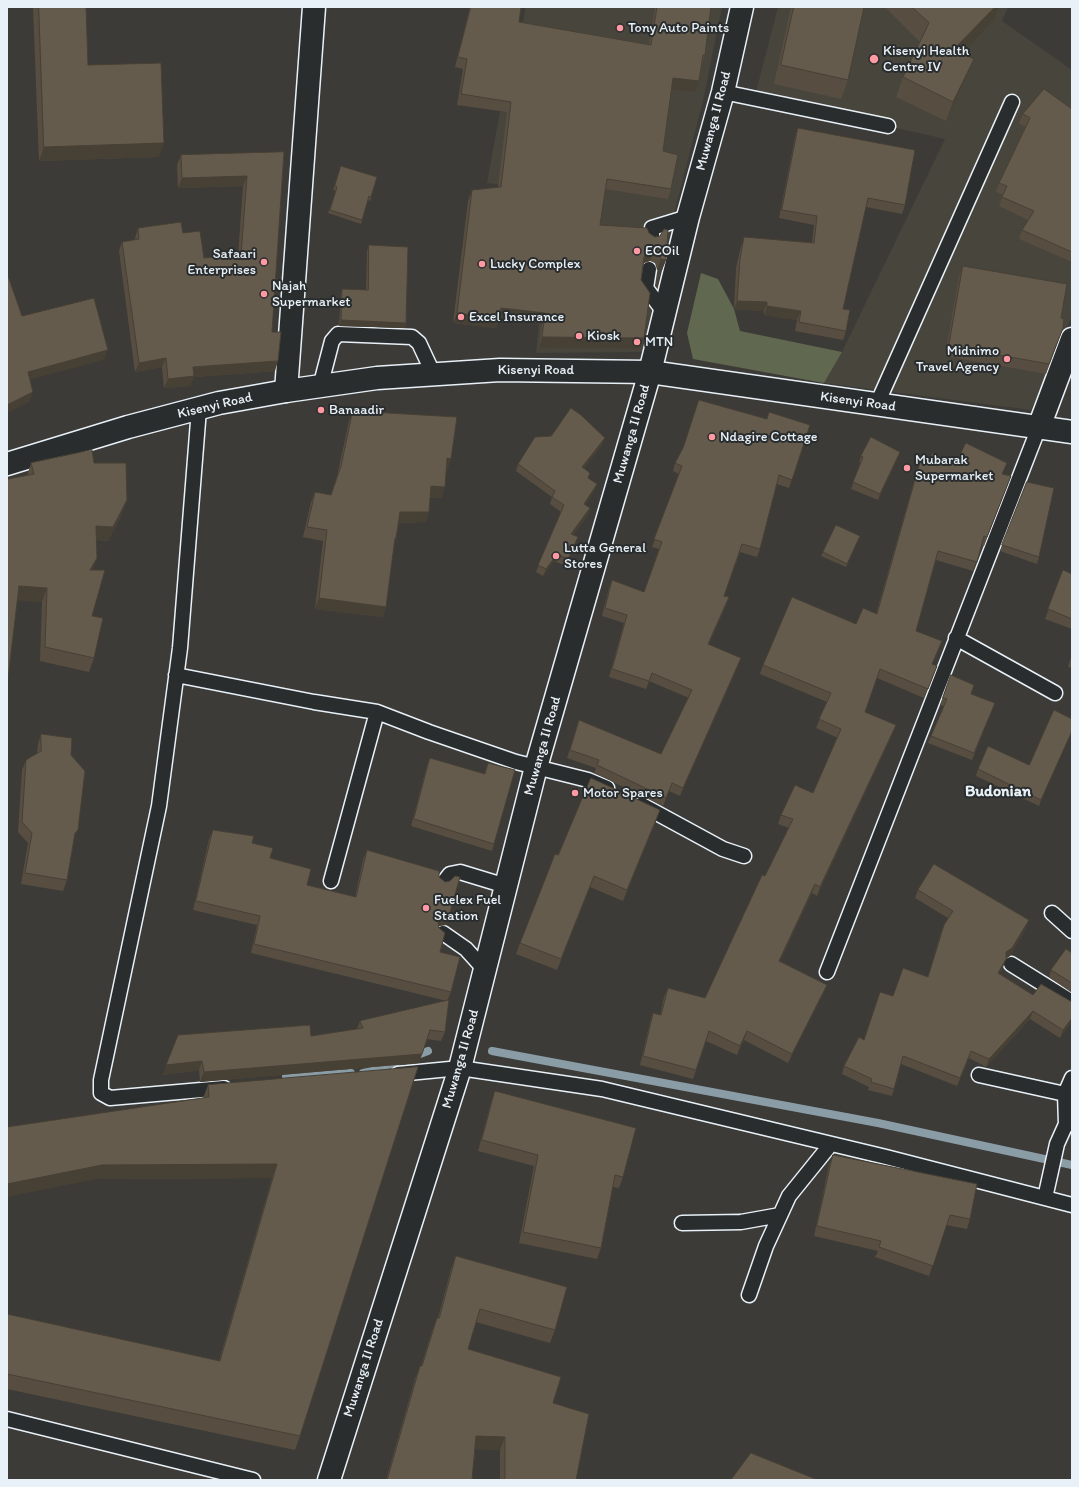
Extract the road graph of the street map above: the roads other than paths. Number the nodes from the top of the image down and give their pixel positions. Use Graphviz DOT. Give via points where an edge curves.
graph roads {
  1 [pos="314,7"];
  2 [pos="742,7"];
  3 [pos="723,92"];
  4 [pos="1012,102"];
  5 [pos="888,126"];
  6 [pos="688,217"];
  7 [pos="652,239"];
  8 [pos="649,269"];
  9 [pos="664,312"];
  10 [pos="1072,339"];
  11 [pos="650,372"];
  12 [pos="433,374"];
  13 [pos="320,387"];
  14 [pos="286,391"];
  15 [pos="877,404"];
  16 [pos="199,409"];
  17 [pos="1041,423"];
  18 [pos="1072,432"];
  19 [pos="7,464"];
  20 [pos="956,638"];
  21 [pos="176,675"];
  22 [pos="1055,693"];
  23 [pos="377,712"];
  24 [pos="536,767"];
  25 [pos="744,856"];
  26 [pos="330,881"];
  27 [pos="443,883"];
  28 [pos="506,886"];
  29 [pos="1052,913"];
  30 [pos="1072,931"];
  31 [pos="443,933"];
  32 [pos="1011,964"];
  33 [pos="485,970"];
  34 [pos="827,972"];
  35 [pos="1072,1002"];
  36 [pos="460,1068"];
  37 [pos="388,1074"];
  38 [pos="979,1075"];
  39 [pos="1072,1078"];
  40 [pos="237,1087"];
  41 [pos="1065,1094"];
  42 [pos="1069,1124"];
  43 [pos="831,1144"];
  44 [pos="1045,1198"];
  45 [pos="1072,1205"];
  46 [pos="780,1215"];
  47 [pos="682,1223"];
  48 [pos="749,1295"];
  49 [pos="7,1419"];
  50 [pos="253,1480"];
  51 [pos="329,1480"];
  1 -- 14 [label="street"];
  2 -- 3 [label="street, Muwanga II Road"];
  3 -- 5 [label="lane"];
  3 -- 6 [label="street, Muwanga II Road"];
  4 -- 15 [label="lane"];
  6 -- 7 [label="lane" via="652,228"];
  6 -- 9 [label="street, Muwanga II Road"];
  8 -- 9 [label="lane" via="646,288"];
  9 -- 11 [label="street, Muwanga II Road"];
  10 -- 17 [label="street"];
  11 -- 12 [label="street, Kisenyi Road" via="500,370"];
  11 -- 15 [label="street, Kisenyi Road"];
  11 -- 24 [label="street, Muwanga II Road"];
  12 -- 13 [label="street, Kisenyi Road" via="377,378"];
  12 -- 13 [label="lane" via="419,343 412,337 338,334 332,341"];
  13 -- 14 [label="street, Kisenyi Road"];
  14 -- 16 [label="street, Kisenyi Road"];
  15 -- 17 [label="street, Kisenyi Road"];
  16 -- 19 [label="street, Kisenyi Road" via="128,427"];
  16 -- 21 [label="lane"];
  17 -- 18 [label="street, Kisenyi Road"];
  17 -- 20 [label="lane"];
  20 -- 22 [label="lane"];
  20 -- 34 [label="lane"];
  21 -- 23 [label="lane"];
  21 -- 40 [label="lane" via="159,806 101,1080 101,1093 110,1098"];
  23 -- 24 [label="lane"];
  23 -- 26 [label="lane"];
  24 -- 25 [label="lane" via="588,780 623,795 723,849"];
  24 -- 28 [label="street, Muwanga II Road"];
  27 -- 28 [label="lane" via="450,874 460,872"];
  28 -- 33 [label="street, Muwanga II Road"];
  29 -- 30 [label="lane"];
  31 -- 33 [label="lane" via="466,949"];
  32 -- 35 [label="lane"];
  33 -- 36 [label="street, Muwanga II Road"];
  36 -- 37 [label="lane"];
  36 -- 43 [label="lane" via="602,1089"];
  36 -- 51 [label="street, Muwanga II Road"];
  38 -- 41 [label="lane"];
  39 -- 41 [label="lane"];
  41 -- 42 [label="lane"];
  42 -- 44 [label="lane" via="1057,1144"];
  43 -- 44 [label="lane"];
  43 -- 46 [label="lane" via="789,1196"];
  44 -- 45 [label="lane"];
  46 -- 47 [label="lane" via="741,1222"];
  46 -- 48 [label="lane"];
  49 -- 50 [label="lane"];
}
